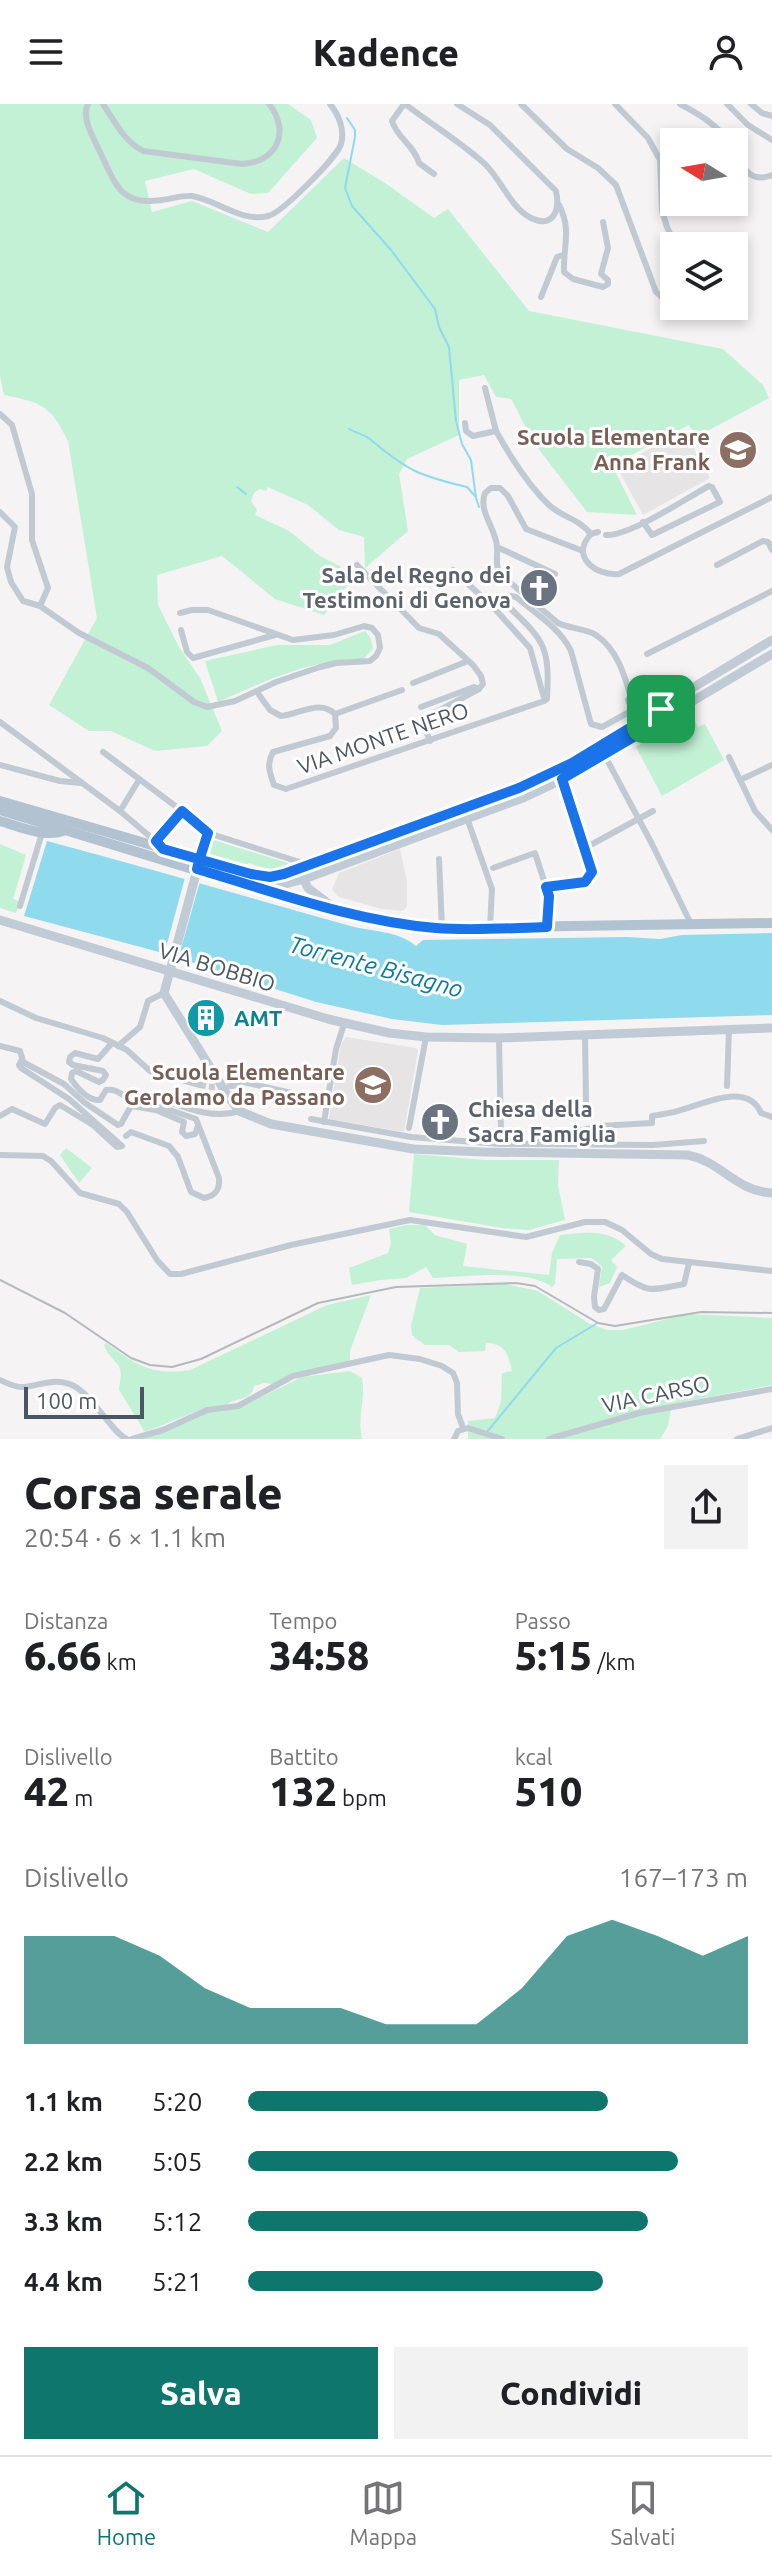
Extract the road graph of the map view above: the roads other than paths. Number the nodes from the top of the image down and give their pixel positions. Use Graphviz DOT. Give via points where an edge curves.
graph roads {
  1 [pos="88,104"];
  2 [pos="103,104"];
  3 [pos="269,104"];
  4 [pos="330,104"];
  5 [pos="405,104"];
  6 [pos="457,104"];
  7 [pos="521,104"];
  8 [pos="615,104"];
  9 [pos="680,104"];
  10 [pos="727,104"];
  11 [pos="751,104"];
  12 [pos="772,116"];
  13 [pos="717,128"];
  14 [pos="772,140"];
  15 [pos="748,173"];
  16 [pos="434,174"];
  17 [pos="772,175"];
  18 [pos="559,205"];
  19 [pos="603,222"];
  20 [pos="669,232"];
  21 [pos="563,255"];
  22 [pos="660,295"];
  23 [pos="541,297"];
  24 [pos="485,388"];
  25 [pos="0,405"];
  26 [pos="1,414"];
  27 [pos="465,423"];
  28 [pos="496,431"];
  29 [pos="772,497"];
  30 [pos="0,512"];
  31 [pos="643,522"];
  32 [pos="598,534"];
  33 [pos="497,547"];
  34 [pos="772,550"];
  35 [pos="583,551"];
  36 [pos="357,565"];
  37 [pos="717,565"];
  38 [pos="453,570"];
  39 [pos="555,574"];
  40 [pos="772,591"];
  41 [pos="40,606"];
  42 [pos="180,613"];
  43 [pos="556,626"];
  44 [pos="181,630"];
  45 [pos="275,635"];
  46 [pos="772,640"];
  47 [pos="647,654"];
  48 [pos="772,654"];
  49 [pos="468,661"];
  50 [pos="413,683"];
  51 [pos="479,689"];
  52 [pos="402,690"];
  53 [pos="257,692"];
  54 [pos="544,701"];
  55 [pos="630,704"];
  56 [pos="421,707"];
  57 [pos="663,713"];
  58 [pos="335,714"];
  59 [pos="0,722"];
  60 [pos="430,741"];
  61 [pos="103,752"];
  62 [pos="605,756"];
  63 [pos="729,757"];
  64 [pos="0,765"];
  65 [pos="772,765"];
  66 [pos="562,779"];
  67 [pos="139,780"];
  68 [pos="740,780"];
  69 [pos="84,784"];
  70 [pos="0,801"];
  71 [pos="0,810"];
  72 [pos="120,811"];
  73 [pos="182,811"];
  74 [pos="653,811"];
  75 [pos="467,818"];
  76 [pos="639,818"];
  77 [pos="131,820"];
  78 [pos="0,821"];
  79 [pos="40,827"];
  80 [pos="772,830"];
  81 [pos="208,833"];
  82 [pos="118,836"];
  83 [pos="159,845"];
  84 [pos="585,848"];
  85 [pos="439,859"];
  86 [pos="288,860"];
  87 [pos="310,865"];
  88 [pos="197,868"];
  89 [pos="493,868"];
  90 [pos="301,874"];
  91 [pos="670,880"];
  92 [pos="660,883"];
  93 [pos="256,887"];
  94 [pos="546,887"];
  95 [pos="20,906"];
  96 [pos="336,909"];
  97 [pos="0,920"];
  98 [pos="772,923"];
  99 [pos="692,926"];
  100 [pos="547,927"];
  101 [pos="490,928"];
  102 [pos="442,929"];
  103 [pos="169,971"];
  104 [pos="164,993"];
  105 [pos="0,1001"];
  106 [pos="344,1024"];
  107 [pos="772,1028"];
  108 [pos="729,1030"];
  109 [pos="585,1035"];
  110 [pos="426,1037"];
  111 [pos="499,1038"];
  112 [pos="115,1044"];
  113 [pos="0,1046"];
  114 [pos="23,1061"];
  115 [pos="200,1085"];
  116 [pos="233,1086"];
  117 [pos="727,1086"];
  118 [pos="143,1095"];
  119 [pos="328,1101"];
  120 [pos="586,1103"];
  121 [pos="131,1106"];
  122 [pos="161,1107"];
  123 [pos="239,1111"];
  124 [pos="3,1115"];
  125 [pos="772,1117"];
  126 [pos="311,1119"];
  127 [pos="324,1122"];
  128 [pos="198,1126"];
  129 [pos="409,1128"];
  130 [pos="501,1135"];
  131 [pos="126,1136"];
  132 [pos="704,1141"];
  133 [pos="529,1144"];
  134 [pos="0,1155"];
  135 [pos="772,1193"];
  136 [pos="579,1262"];
  137 [pos="689,1263"];
  138 [pos="772,1271"];
  139 [pos="0,1380"];
  140 [pos="772,1389"];
  141 [pos="463,1428"];
  142 [pos="770,1429"];
  143 [pos="130,1439"];
  144 [pos="454,1439"];
  145 [pos="502,1439"];
  146 [pos="549,1439"];
  147 [pos="737,1439"];
  1 -- 4 [label="street" via="86,118 96,144 126,196 150,202 192,196 262,217 279,211 337,152 342,133"];
  2 -- 3 [label="street" via="117,129 143,151 242,164 267,157 279,138 281,125"];
  5 -- 16 [label="street" via="392,121 395,131"];
  5 -- 18 [label="street" via="488,167 530,217 550,219"];
  6 -- 18 [label="street" via="490,125 556,191"];
  7 -- 22 [label="street" via="567,149 616,185"];
  8 -- 20 [label="street" via="648,138 660,160 662,211"];
  9 -- 13 [label="street"];
  10 -- 14 [label="street"];
  11 -- 12 [label="street"];
  15 -- 17 [label="street"];
  18 -- 21 [label="street" via="566,219"];
  19 -- 21 [label="street" via="608,248 601,274 608,284 573,279 564,272"];
  21 -- 23 [label="street" via="557,257"];
  24 -- 28 [label="street"];
  25 -- 26 [label="street"];
  26 -- 41 [label="street" via="12,425 32,494 32,540 48,588"];
  27 -- 28 [label="street" via="473,436"];
  28 -- 32 [label="street" via="547,503"];
  29 -- 35 [label="street" via="619,574 592,568"];
  30 -- 41 [label="street" via="15,527 7,559 11,582 23,601"];
  31 -- 31 [label="street" via="652,535 720,502 709,486"];
  31 -- 32 [label="street" via="616,534"];
  32 -- 35 [label="street" via="584,542"];
  33 -- 35 [label="street" via="482,499 498,487 526,529"];
  33 -- 39 [label="street"];
  33 -- 43 [label="street" via="499,573"];
  34 -- 37 [label="street" via="768,542 761,542"];
  36 -- 49 [label="street" via="419,628 439,634"];
  38 -- 54 [label="street" via="530,648"];
  40 -- 47 [label="street"];
  41 -- 53 [label="street" via="148,668 198,705 222,705"];
  42 -- 45 [label="street" via="208,610"];
  43 -- 54 [label="street" via="516,597 507,599 545,650 549,670"];
  43 -- 55 [label="street" via="592,633 607,646 624,671"];
  43 -- 57 [label="street" via="571,651 591,724 602,727 651,700"];
  44 -- 45 [label="street" via="193,658"];
  45 -- 53 [label="street" via="299,640 364,626 375,631 380,648 370,661 328,665"];
  46 -- 57 [label="main road"];
  48 -- 57 [label="main road"];
  49 -- 50 [label="street"];
  49 -- 51 [label="street" via="481,676"];
  51 -- 56 [label="street"];
  51 -- 60 [label="street" via="427,717 424,726"];
  52 -- 58 [label="street"];
  53 -- 58 [label="street, VIA MONTE NERO" via="277,715 319,706"];
  54 -- 60 [label="street, VIA MONTE NERO"];
  57 -- 62 [label="main road"];
  57 -- 87 [label="main road" via="540,778"];
  58 -- 60 [label="street, VIA MONTE NERO" via="336,728 330,736 273,752 268,769 274,785 286,789"];
  59 -- 69 [label="street"];
  61 -- 67 [label="street"];
  62 -- 66 [label="main road"];
  62 -- 76 [label="street"];
  63 -- 68 [label="street"];
  64 -- 69 [label="street"];
  65 -- 68 [label="street"];
  66 -- 75 [label="main road"];
  66 -- 84 [label="street"];
  67 -- 72 [label="street"];
  67 -- 73 [label="street"];
  68 -- 80 [label="street" via="755,811"];
  69 -- 72 [label="street"];
  70 -- 82 [label="main road"];
  71 -- 79 [label="main road"];
  72 -- 77 [label="street"];
  73 -- 81 [label="street"];
  73 -- 83 [label="street"];
  74 -- 76 [label="street"];
  75 -- 90 [label="main road"];
  75 -- 101 [label="street" via="492,889"];
  76 -- 84 [label="street"];
  76 -- 91 [label="street"];
  77 -- 82 [label="street"];
  77 -- 83 [label="street"];
  78 -- 79 [label="main road"];
  79 -- 88 [label="main road"];
  79 -- 95 [label="street"];
  81 -- 86 [label="street"];
  81 -- 88 [label="street"];
  82 -- 83 [label="main road"];
  83 -- 88 [label="main road"];
  84 -- 94 [label="street" via="589,878"];
  85 -- 102 [label="street"];
  86 -- 87 [label="street"];
  86 -- 90 [label="street"];
  87 -- 90 [label="main road"];
  88 -- 90 [label="main road" via="261,876"];
  88 -- 93 [label="main road"];
  88 -- 103 [label="main road"];
  89 -- 94 [label="street" via="535,853"];
  90 -- 93 [label="main road" via="278,886"];
  90 -- 96 [label="main road" via="308,888"];
  91 -- 92 [label="street"];
  91 -- 99 [label="street"];
  93 -- 96 [label="main road"];
  94 -- 100 [label="street"];
  96 -- 102 [label="main road"];
  97 -- 103 [label="main road, VIA BOBBIO"];
  98 -- 99 [label="main road"];
  99 -- 100 [label="main road"];
  100 -- 101 [label="main road"];
  101 -- 102 [label="main road"];
  103 -- 104 [label="main road"];
  103 -- 106 [label="main road, VIA BOBBIO"];
  104 -- 112 [label="street" via="148,1001 140,1027"];
  104 -- 123 [label="main road"];
  105 -- 112 [label="street"];
  106 -- 110 [label="main road, VIA BOBBIO"];
  106 -- 119 [label="street"];
  107 -- 108 [label="main road, VIA BOBBIO"];
  108 -- 109 [label="main road, VIA BOBBIO"];
  108 -- 117 [label="street"];
  109 -- 111 [label="main road, VIA BOBBIO"];
  109 -- 120 [label="street"];
  110 -- 111 [label="main road, VIA BOBBIO"];
  110 -- 129 [label="street"];
  111 -- 130 [label="street"];
  112 -- 115 [label="street" via="150,1071"];
  112 -- 121 [label="street" via="98,1059 75,1053 70,1057 73,1065 103,1071 103,1080 76,1071 71,1079 93,1100 110,1089"];
  113 -- 114 [label="street" via="19,1050"];
  114 -- 121 [label="street" via="118,1125"];
  114 -- 124 [label="street" via="22,1069 69,1099 122,1146 63,1105 57,1105 45,1124 13,1109"];
  116 -- 119 [label="street" via="243,1082"];
  118 -- 123 [label="street" via="208,1113"];
  119 -- 127 [label="street"];
  121 -- 128 [label="street" via="184,1122 186,1136 195,1134"];
  122 -- 128 [label="street" via="194,1117"];
  123 -- 135 [label="main road" via="271,1124 413,1149 688,1155 709,1161 745,1188"];
  125 -- 133 [label="street" via="746,1098 721,1097 652,1116 652,1123 599,1126"];
  126 -- 127 [label="street"];
  127 -- 133 [label="street" via="411,1137"];
  128 -- 131 [label="street" via="220,1183 204,1198 191,1192 169,1146 131,1132"];
  132 -- 133 [label="street"];
  134 -- 137 [label="street" via="43,1156 80,1193 119,1204 170,1274 410,1220 526,1237 605,1222 658,1257"];
  136 -- 137 [label="street" via="598,1269 594,1301 599,1310 622,1275 643,1289 673,1286 686,1282"];
  137 -- 138 [label="street"];
  139 -- 143 [label="street" via="23,1388 52,1382 73,1386 120,1436"];
  140 -- 146 [label="street, VIA CARSO" via="639,1413"];
  141 -- 143 [label="street" via="457,1383 450,1371 389,1355 293,1376 238,1406 207,1410"];
  141 -- 144 [label="street"];
  141 -- 145 [label="street"];
  142 -- 147 [label="street"];
}
